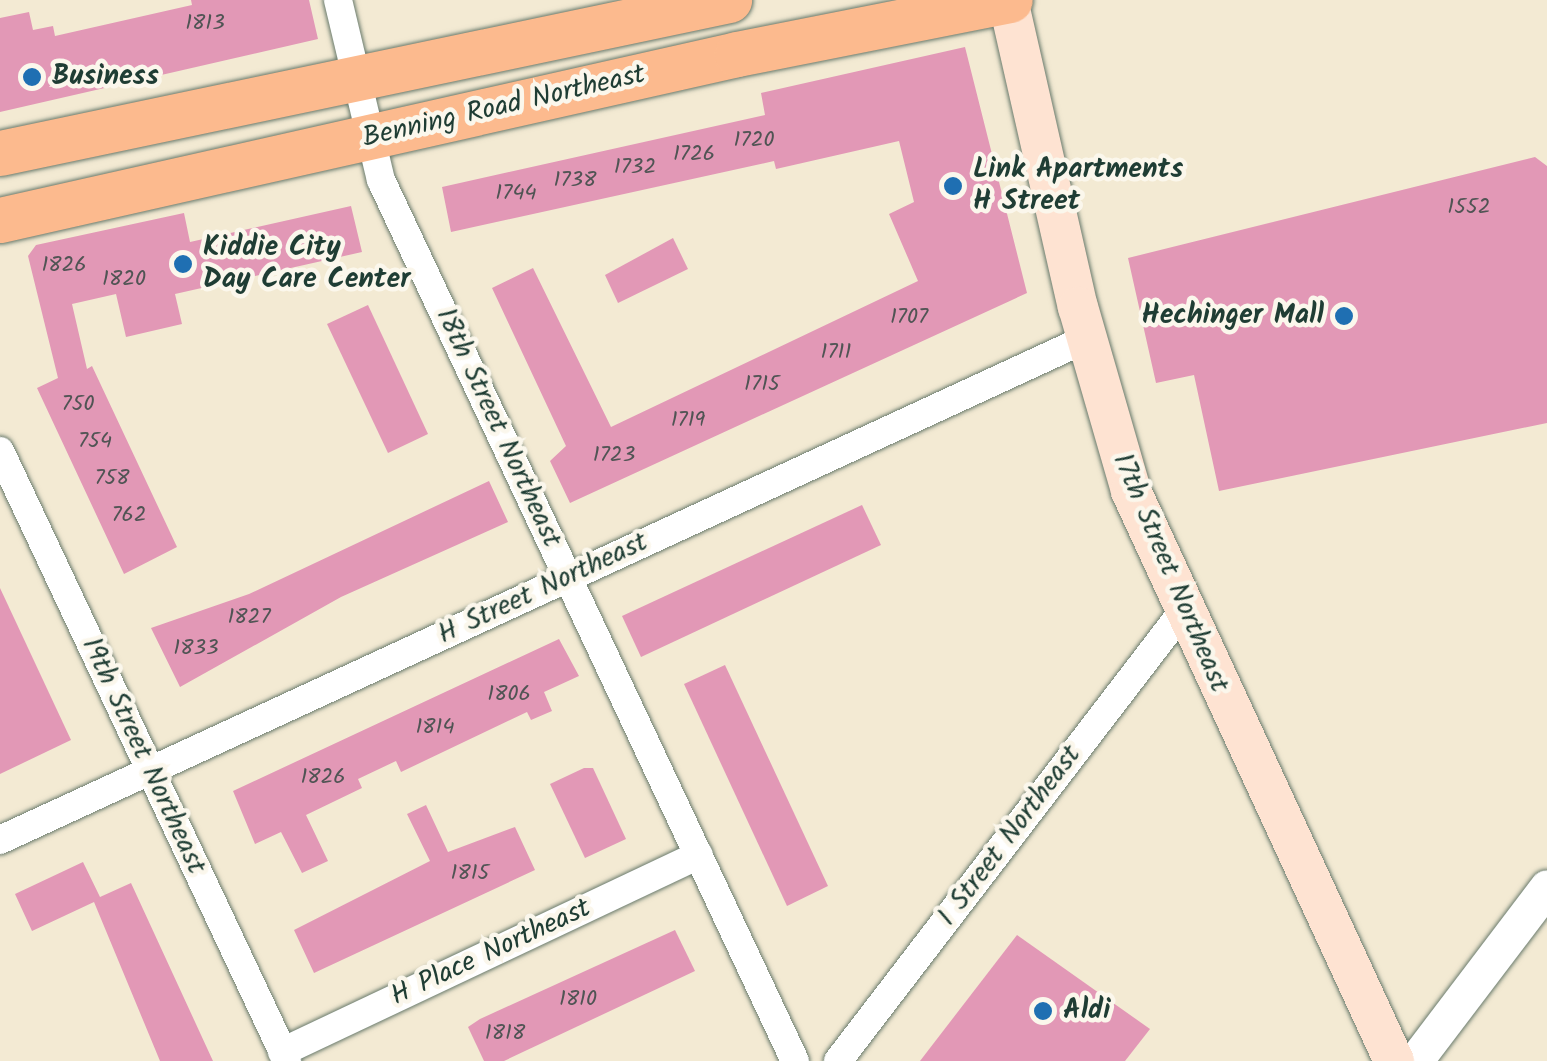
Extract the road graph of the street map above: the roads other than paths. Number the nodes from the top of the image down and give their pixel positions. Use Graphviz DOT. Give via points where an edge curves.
graph roads {
  1 [pos="338,0"];
  2 [pos="729,0"];
  3 [pos="1008,0"];
  4 [pos="355,78"];
  5 [pos="369,138"];
  6 [pos="0,153"];
  7 [pos="0,168"];
  8 [pos="48,208"];
  9 [pos="0,220"];
  10 [pos="1086,339"];
  11 [pos="3,467"];
  12 [pos="568,578"];
  13 [pos="1183,611"];
  14 [pos="150,771"];
  15 [pos="0,840"];
  16 [pos="699,855"];
  17 [pos="1547,887"];
  18 [pos="284,1056"];
  19 [pos="795,1061"];
  20 [pos="838,1061"];
  21 [pos="1394,1061"];
  22 [pos="1415,1061"];
  1 -- 4 [label="street, 18th Street Northeast"];
  2 -- 4 [label="main road, Benning Road Northeast"];
  3 -- 5 [label="main road, Benning Road Northeast"];
  3 -- 10 [label="main road, 17th Street Northeast"];
  4 -- 5 [label="street, 18th Street Northeast"];
  4 -- 6 [label="main road, Benning Road Northeast"];
  5 -- 8 [label="main road, Benning Road Northeast"];
  5 -- 12 [label="street, 18th Street Northeast" via="381,180"];
  7 -- 8 [label="main road"];
  8 -- 9 [label="main road, Benning Road Northeast"];
  10 -- 12 [label="street, H Street Northeast"];
  10 -- 13 [label="main road, 17th Street Northeast" via="1119,458"];
  11 -- 14 [label="street, 19th Street Northeast"];
  12 -- 14 [label="street, H Street Northeast"];
  12 -- 16 [label="street, 18th Street Northeast"];
  13 -- 20 [label="street, I Street Northeast"];
  13 -- 21 [label="main road, 17th Street Northeast"];
  14 -- 15 [label="street, H Street Northeast"];
  14 -- 18 [label="street, 19th Street Northeast"];
  16 -- 18 [label="street, H Place Northeast"];
  16 -- 19 [label="street, 18th Street Northeast"];
  17 -- 22 [label="street"];
}
